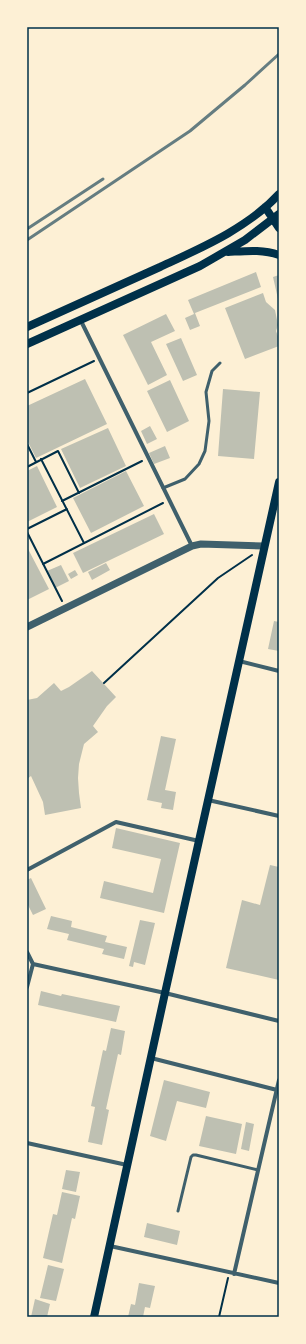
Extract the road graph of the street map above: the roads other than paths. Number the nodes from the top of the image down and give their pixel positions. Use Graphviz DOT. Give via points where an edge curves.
graph roads {
  1 [pos="279,194"];
  2 [pos="265,207"];
  3 [pos="276,217"];
  4 [pos="279,228"];
  5 [pos="225,253"];
  6 [pos="279,255"];
  7 [pos="81,321"];
  8 [pos="27,327"];
  9 [pos="27,344"];
  10 [pos="220,363"];
  11 [pos="279,482"];
  12 [pos="163,488"];
  13 [pos="192,546"];
  14 [pos="264,546"];
  15 [pos="27,628"];
  16 [pos="239,661"];
  17 [pos="279,671"];
  18 [pos="208,800"];
  19 [pos="279,816"];
  20 [pos="199,841"];
  21 [pos="27,870"];
  22 [pos="27,952"];
  23 [pos="33,964"];
  24 [pos="27,987"];
  25 [pos="165,993"];
  26 [pos="279,1021"];
  27 [pos="150,1058"];
  28 [pos="279,1080"];
  29 [pos="277,1090"];
  30 [pos="27,1143"];
  31 [pos="127,1165"];
  32 [pos="258,1170"];
  33 [pos="178,1211"];
  34 [pos="109,1246"];
  35 [pos="232,1273"];
  36 [pos="279,1284"];
  37 [pos="94,1317"];
  1 -- 2 [label="main road"];
  2 -- 3 [label="main road"];
  2 -- 8 [label="main road" via="238,227 199,249"];
  3 -- 4 [label="main road"];
  3 -- 5 [label="main road"];
  5 -- 6 [label="main road" via="253,250"];
  5 -- 7 [label="main road"];
  7 -- 9 [label="main road"];
  7 -- 12 [label="street"];
  10 -- 12 [label="lane" via="212,371 206,392 209,421 205,451 199,464 185,479"];
  11 -- 14 [label="main road"];
  12 -- 13 [label="street"];
  13 -- 14 [label="street"];
  13 -- 15 [label="street"];
  14 -- 16 [label="main road"];
  16 -- 17 [label="street"];
  16 -- 18 [label="main road"];
  18 -- 19 [label="street"];
  18 -- 20 [label="main road"];
  20 -- 21 [label="street" via="116,822"];
  20 -- 25 [label="main road"];
  22 -- 23 [label="street"];
  23 -- 24 [label="street"];
  23 -- 25 [label="street"];
  25 -- 26 [label="street"];
  25 -- 27 [label="main road"];
  27 -- 29 [label="street"];
  27 -- 31 [label="main road"];
  28 -- 29 [label="street"];
  29 -- 32 [label="street"];
  30 -- 31 [label="street"];
  31 -- 34 [label="main road"];
  32 -- 33 [label="lane" via="196,1155 191,1157"];
  32 -- 35 [label="street"];
  34 -- 35 [label="street"];
  34 -- 37 [label="main road"];
  35 -- 36 [label="street"];
}
